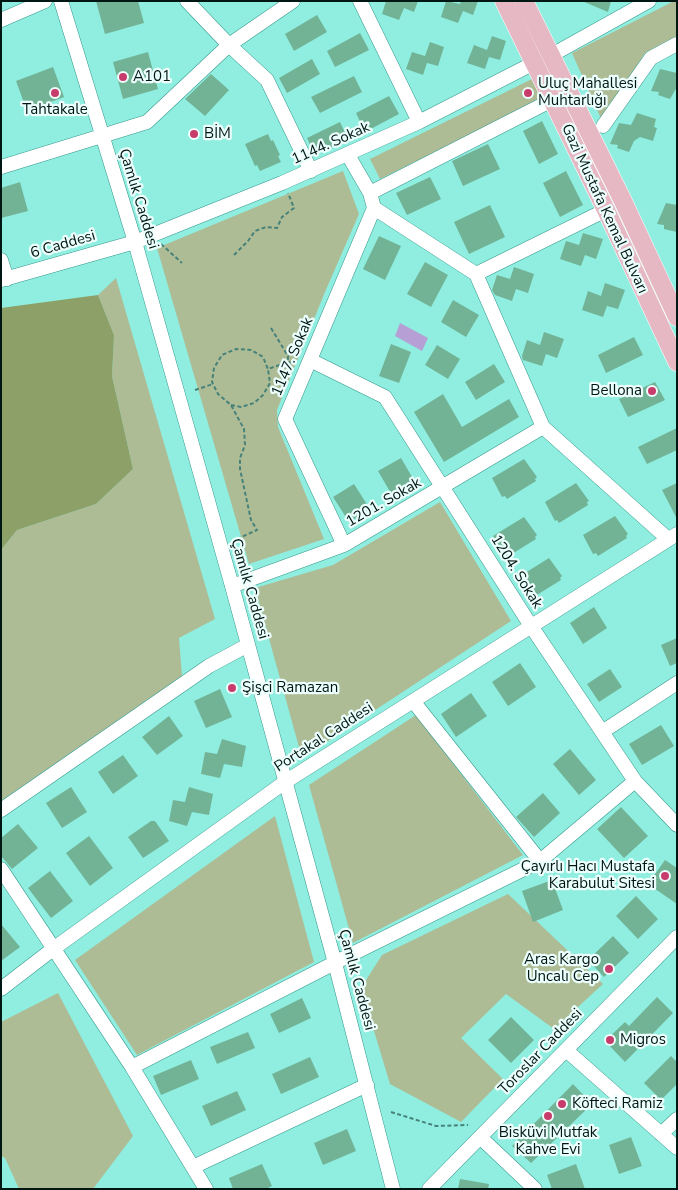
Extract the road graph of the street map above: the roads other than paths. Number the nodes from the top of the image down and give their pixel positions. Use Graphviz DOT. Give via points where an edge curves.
graph roads {
  1 [pos="45,1"];
  2 [pos="61,1"];
  3 [pos="187,1"];
  4 [pos="293,1"];
  5 [pos="360,1"];
  6 [pos="504,1"];
  7 [pos="524,1"];
  8 [pos="649,1"];
  9 [pos="1,20"];
  10 [pos="677,44"];
  11 [pos="229,45"];
  12 [pos="550,56"];
  13 [pos="534,63"];
  14 [pos="552,100"];
  15 [pos="419,122"];
  16 [pos="603,126"];
  17 [pos="102,136"];
  18 [pos="348,155"];
  19 [pos="1,167"];
  20 [pos="311,170"];
  21 [pos="370,193"];
  22 [pos="374,208"];
  23 [pos="606,210"];
  24 [pos="135,242"];
  25 [pos="1,260"];
  26 [pos="476,274"];
  27 [pos="4,280"];
  28 [pos="677,317"];
  29 [pos="304,362"];
  30 [pos="677,362"];
  31 [pos="543,427"];
  32 [pos="443,487"];
  33 [pos="672,537"];
  34 [pos="344,545"];
  35 [pos="232,586"];
  36 [pos="531,626"];
  37 [pos="248,645"];
  38 [pos="677,683"];
  39 [pos="413,701"];
  40 [pos="602,732"];
  41 [pos="635,781"];
  42 [pos="285,782"];
  43 [pos="1,810"];
  44 [pos="677,825"];
  45 [pos="540,861"];
  46 [pos="1,869"];
  47 [pos="677,937"];
  48 [pos="53,949"];
  49 [pos="335,963"];
  50 [pos="1,988"];
  51 [pos="566,1050"];
  52 [pos="132,1067"];
  53 [pos="368,1085"];
  54 [pos="677,1119"];
  55 [pos="661,1134"];
  56 [pos="480,1137"];
  57 [pos="677,1148"];
  58 [pos="193,1167"];
  59 [pos="206,1189"];
  60 [pos="393,1189"];
  61 [pos="429,1189"];
  62 [pos="535,1189"];
  1 -- 9 [label="street"];
  2 -- 17 [label="street, Çamlık Caddesi"];
  3 -- 11 [label="street"];
  4 -- 11 [label="street"];
  5 -- 15 [label="street"];
  6 -- 13 [label="main road, Gazi Mustafa Kemal Bulvarı"];
  7 -- 12 [label="main road, Gazi Mustafa Kemal Bulvarı"];
  8 -- 12 [label="street"];
  10 -- 16 [label="street" via="651,58"];
  11 -- 17 [label="street" via="147,122"];
  11 -- 20 [label="street" via="267,80"];
  12 -- 28 [label="main road, Gazi Mustafa Kemal Bulvarı"];
  13 -- 14 [label="main road, Gazi Mustafa Kemal Bulvarı"];
  13 -- 15 [label="street, 1144. Sokak"];
  14 -- 21 [label="street"];
  14 -- 23 [label="main road, Gazi Mustafa Kemal Bulvarı"];
  15 -- 18 [label="street, 1144. Sokak"];
  17 -- 19 [label="street"];
  17 -- 24 [label="street, Çamlık Caddesi"];
  18 -- 20 [label="street, 1144. Sokak"];
  18 -- 21 [label="street"];
  20 -- 24 [label="street, 1144. Sokak"];
  21 -- 22 [label="street"];
  22 -- 26 [label="street"];
  22 -- 29 [label="street, 1147. Sokak"];
  23 -- 26 [label="street"];
  23 -- 30 [label="main road, Gazi Mustafa Kemal Bulvarı"];
  24 -- 27 [label="street, 6 Caddesi"];
  24 -- 35 [label="street, Çamlık Caddesi"];
  25 -- 27 [label="street"];
  26 -- 31 [label="street"];
  29 -- 32 [label="street, 1204. Sokak" via="385,397"];
  29 -- 34 [label="street, 1147. Sokak" via="285,419"];
  31 -- 32 [label="street, 1201. Sokak"];
  31 -- 33 [label="street"];
  32 -- 34 [label="street, 1201. Sokak"];
  32 -- 36 [label="street, 1204. Sokak"];
  33 -- 36 [label="street, Portakal Caddesi"];
  34 -- 35 [label="street, 1201. Sokak"];
  35 -- 37 [label="street, Çamlık Caddesi"];
  36 -- 39 [label="street, Portakal Caddesi"];
  36 -- 40 [label="street, 1204. Sokak"];
  37 -- 42 [label="street, Çamlık Caddesi"];
  37 -- 43 [label="street" via="209,666"];
  38 -- 40 [label="street"];
  39 -- 42 [label="street, Portakal Caddesi"];
  39 -- 45 [label="street"];
  40 -- 41 [label="street, 1204. Sokak"];
  41 -- 44 [label="street, 1204. Sokak"];
  41 -- 45 [label="street"];
  42 -- 48 [label="street, Portakal Caddesi"];
  42 -- 49 [label="street, Çamlık Caddesi"];
  45 -- 49 [label="street"];
  46 -- 48 [label="street"];
  47 -- 51 [label="street, Toroslar Caddesi"];
  48 -- 50 [label="street, Portakal Caddesi"];
  48 -- 52 [label="street"];
  49 -- 52 [label="street"];
  49 -- 53 [label="street, Çamlık Caddesi"];
  51 -- 55 [label="street"];
  51 -- 56 [label="street, Toroslar Caddesi"];
  52 -- 58 [label="street"];
  53 -- 58 [label="street"];
  53 -- 60 [label="street, Çamlık Caddesi"];
  54 -- 55 [label="street"];
  55 -- 57 [label="street"];
  56 -- 61 [label="street, Toroslar Caddesi"];
  56 -- 62 [label="street"];
  58 -- 59 [label="street"];
}
